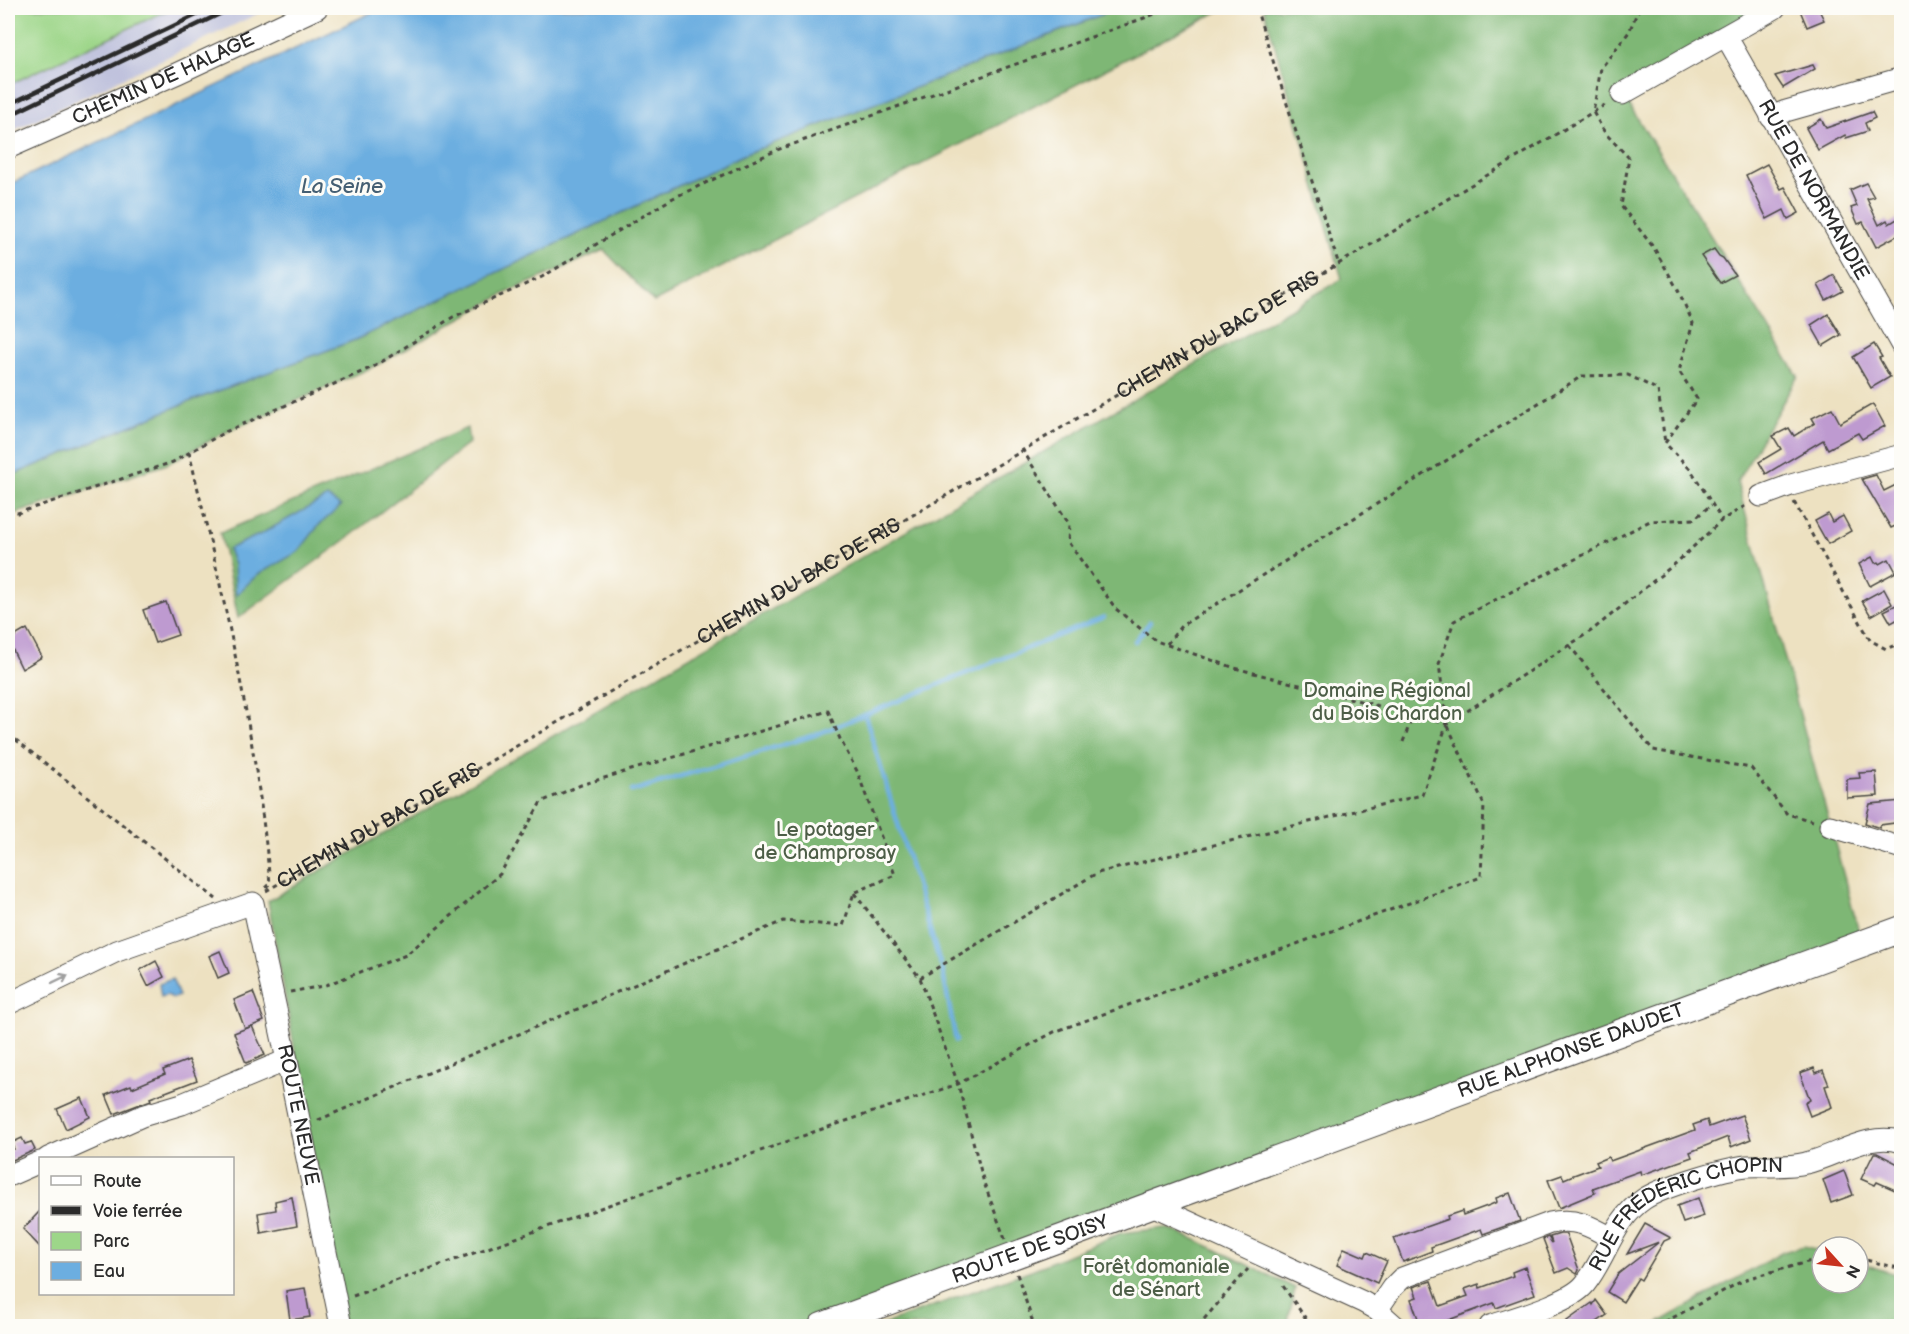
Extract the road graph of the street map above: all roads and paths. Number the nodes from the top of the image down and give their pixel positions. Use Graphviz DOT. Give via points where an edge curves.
graph roads {
  1 [pos="317,8"];
  2 [pos="1172,8"];
  3 [pos="1256,8"];
  4 [pos="1639,8"];
  5 [pos="1775,8"];
  6 [pos="1726,36"];
  7 [pos="1902,78"];
  8 [pos="1622,94"];
  9 [pos="1593,112"];
  10 [pos="1771,117"];
  11 [pos="8,148"];
  12 [pos="1339,265"];
  13 [pos="1902,346"];
  14 [pos="1665,443"];
  15 [pos="1022,449"];
  16 [pos="189,452"];
  17 [pos="1902,455"];
  18 [pos="1791,485"];
  19 [pos="1761,496"];
  20 [pos="1712,505"];
  21 [pos="8,516"];
  22 [pos="1722,520"];
  23 [pos="1902,642"];
  24 [pos="1167,644"];
  25 [pos="1569,645"];
  26 [pos="1413,715"];
  27 [pos="1447,724"];
  28 [pos="8,738"];
  29 [pos="1403,742"];
  30 [pos="1830,825"];
  31 [pos="1902,848"];
  32 [pos="854,893"];
  33 [pos="256,899"];
  34 [pos="231,910"];
  35 [pos="1902,929"];
  36 [pos="920,978"];
  37 [pos="273,995"];
  38 [pos="8,1004"];
  39 [pos="287,1060"];
  40 [pos="958,1084"];
  41 [pos="301,1128"];
  42 [pos="1902,1142"];
  43 [pos="50,1157"];
  44 [pos="39,1162"];
  45 [pos="1240,1173"];
  46 [pos="8,1176"];
  47 [pos="1152,1205"];
  48 [pos="1611,1238"];
  49 [pos="1011,1256"];
  50 [pos="1262,1257"];
  51 [pos="1810,1261"];
  52 [pos="1870,1261"];
  53 [pos="1902,1269"];
  54 [pos="336,1302"];
  55 [pos="1377,1310"];
  56 [pos="341,1326"];
  57 [pos="822,1326"];
  58 [pos="1034,1326"];
  59 [pos="1198,1326"];
  60 [pos="1311,1326"];
  61 [pos="1395,1326"];
  62 [pos="1490,1326"];
  63 [pos="1657,1326"];
  1 -- 11 [label="street, CHEMIN DE HALAGE"];
  2 -- 16 [label="path" via="777,150 673,198 542,277 453,317 375,366"];
  3 -- 12 [label="path"];
  4 -- 9 [label="path" via="1629,32 1601,68"];
  5 -- 6 [label="street"];
  6 -- 8 [label="street"];
  6 -- 10 [label="street, RUE DE NORMANDIE"];
  7 -- 10 [label="street"];
  8 -- 9 [label="path, CHEMIN DU BAC DE RIS"];
  9 -- 12 [label="path, CHEMIN DU BAC DE RIS"];
  9 -- 14 [label="path" via="1605,133 1629,158 1621,206 1654,248 1693,322 1679,371 1697,399"];
  10 -- 13 [label="street, RUE DE NORMANDIE"];
  12 -- 15 [label="path, CHEMIN DU BAC DE RIS"];
  14 -- 22 [label="path" via="1691,470"];
  14 -- 24 [label="path" via="1658,390 1628,375 1582,376 1181,626"];
  15 -- 24 [label="path" via="1069,524 1068,542 1116,609 1156,641"];
  15 -- 33 [label="path, CHEMIN DU BAC DE RIS"];
  16 -- 21 [label="path" via="173,462"];
  16 -- 33 [label="path" via="256,764 270,884"];
  17 -- 18 [label="street"];
  18 -- 19 [label="street"];
  18 -- 23 [label="path" via="1794,505 1870,640 1886,649"];
  19 -- 22 [label="path"];
  20 -- 27 [label="path" via="1694,519 1650,521 1454,621 1439,664"];
  22 -- 25 [label="path" via="1676,563"];
  24 -- 26 [label="path" via="1235,668"];
  25 -- 27 [label="path"];
  25 -- 30 [label="path" via="1653,750 1751,768 1787,814"];
  26 -- 27 [label="path"];
  26 -- 29 [label="path"];
  27 -- 36 [label="path" via="1422,795 1096,873"];
  27 -- 40 [label="path" via="1484,805 1482,877 1054,1032"];
  28 -- 34 [label="path" via="11,736"];
  30 -- 31 [label="street"];
  32 -- 36 [label="path"];
  32 -- 37 [label="path" via="895,875 857,771 828,711 581,785 541,802 500,874 406,955 323,986"];
  32 -- 41 [label="path" via="843,926 783,921"];
  33 -- 34 [label="street"];
  33 -- 37 [label="street, ROUTE NEUVE"];
  38 -- 34 [label="street, one-way" via="117,951"];
  35 -- 45 [label="main road, RUE ALPHONSE DAUDET"];
  36 -- 40 [label="path"];
  37 -- 39 [label="street, ROUTE NEUVE"];
  39 -- 41 [label="street, ROUTE NEUVE"];
  39 -- 43 [label="street" via="182,1104 142,1116"];
  40 -- 49 [label="path" via="984,1183"];
  40 -- 54 [label="path"];
  41 -- 54 [label="street, ROUTE NEUVE"];
  42 -- 48 [label="street, RUE FRÉDÉRIC CHOPIN" via="1878,1140 1804,1164 1748,1166 1718,1172 1645,1198"];
  44 -- 46 [label="street"];
  45 -- 47 [label="main road, ROUTE DE SOISY"];
  47 -- 49 [label="main road, ROUTE DE SOISY"];
  47 -- 50 [label="street"];
  48 -- 55 [label="street" via="1574,1221 1550,1223 1402,1278"];
  48 -- 62 [label="street, RUE FRÉDÉRIC CHOPIN" via="1584,1286 1576,1292"];
  49 -- 57 [label="main road, ROUTE DE SOISY"];
  49 -- 58 [label="path"];
  50 -- 55 [label="street"];
  50 -- 59 [label="path"];
  50 -- 60 [label="path"];
  51 -- 63 [label="path" via="1746,1279"];
  52 -- 53 [label="path"];
  54 -- 56 [label="street, ROUTE NEUVE"];
  55 -- 61 [label="street"];
}
